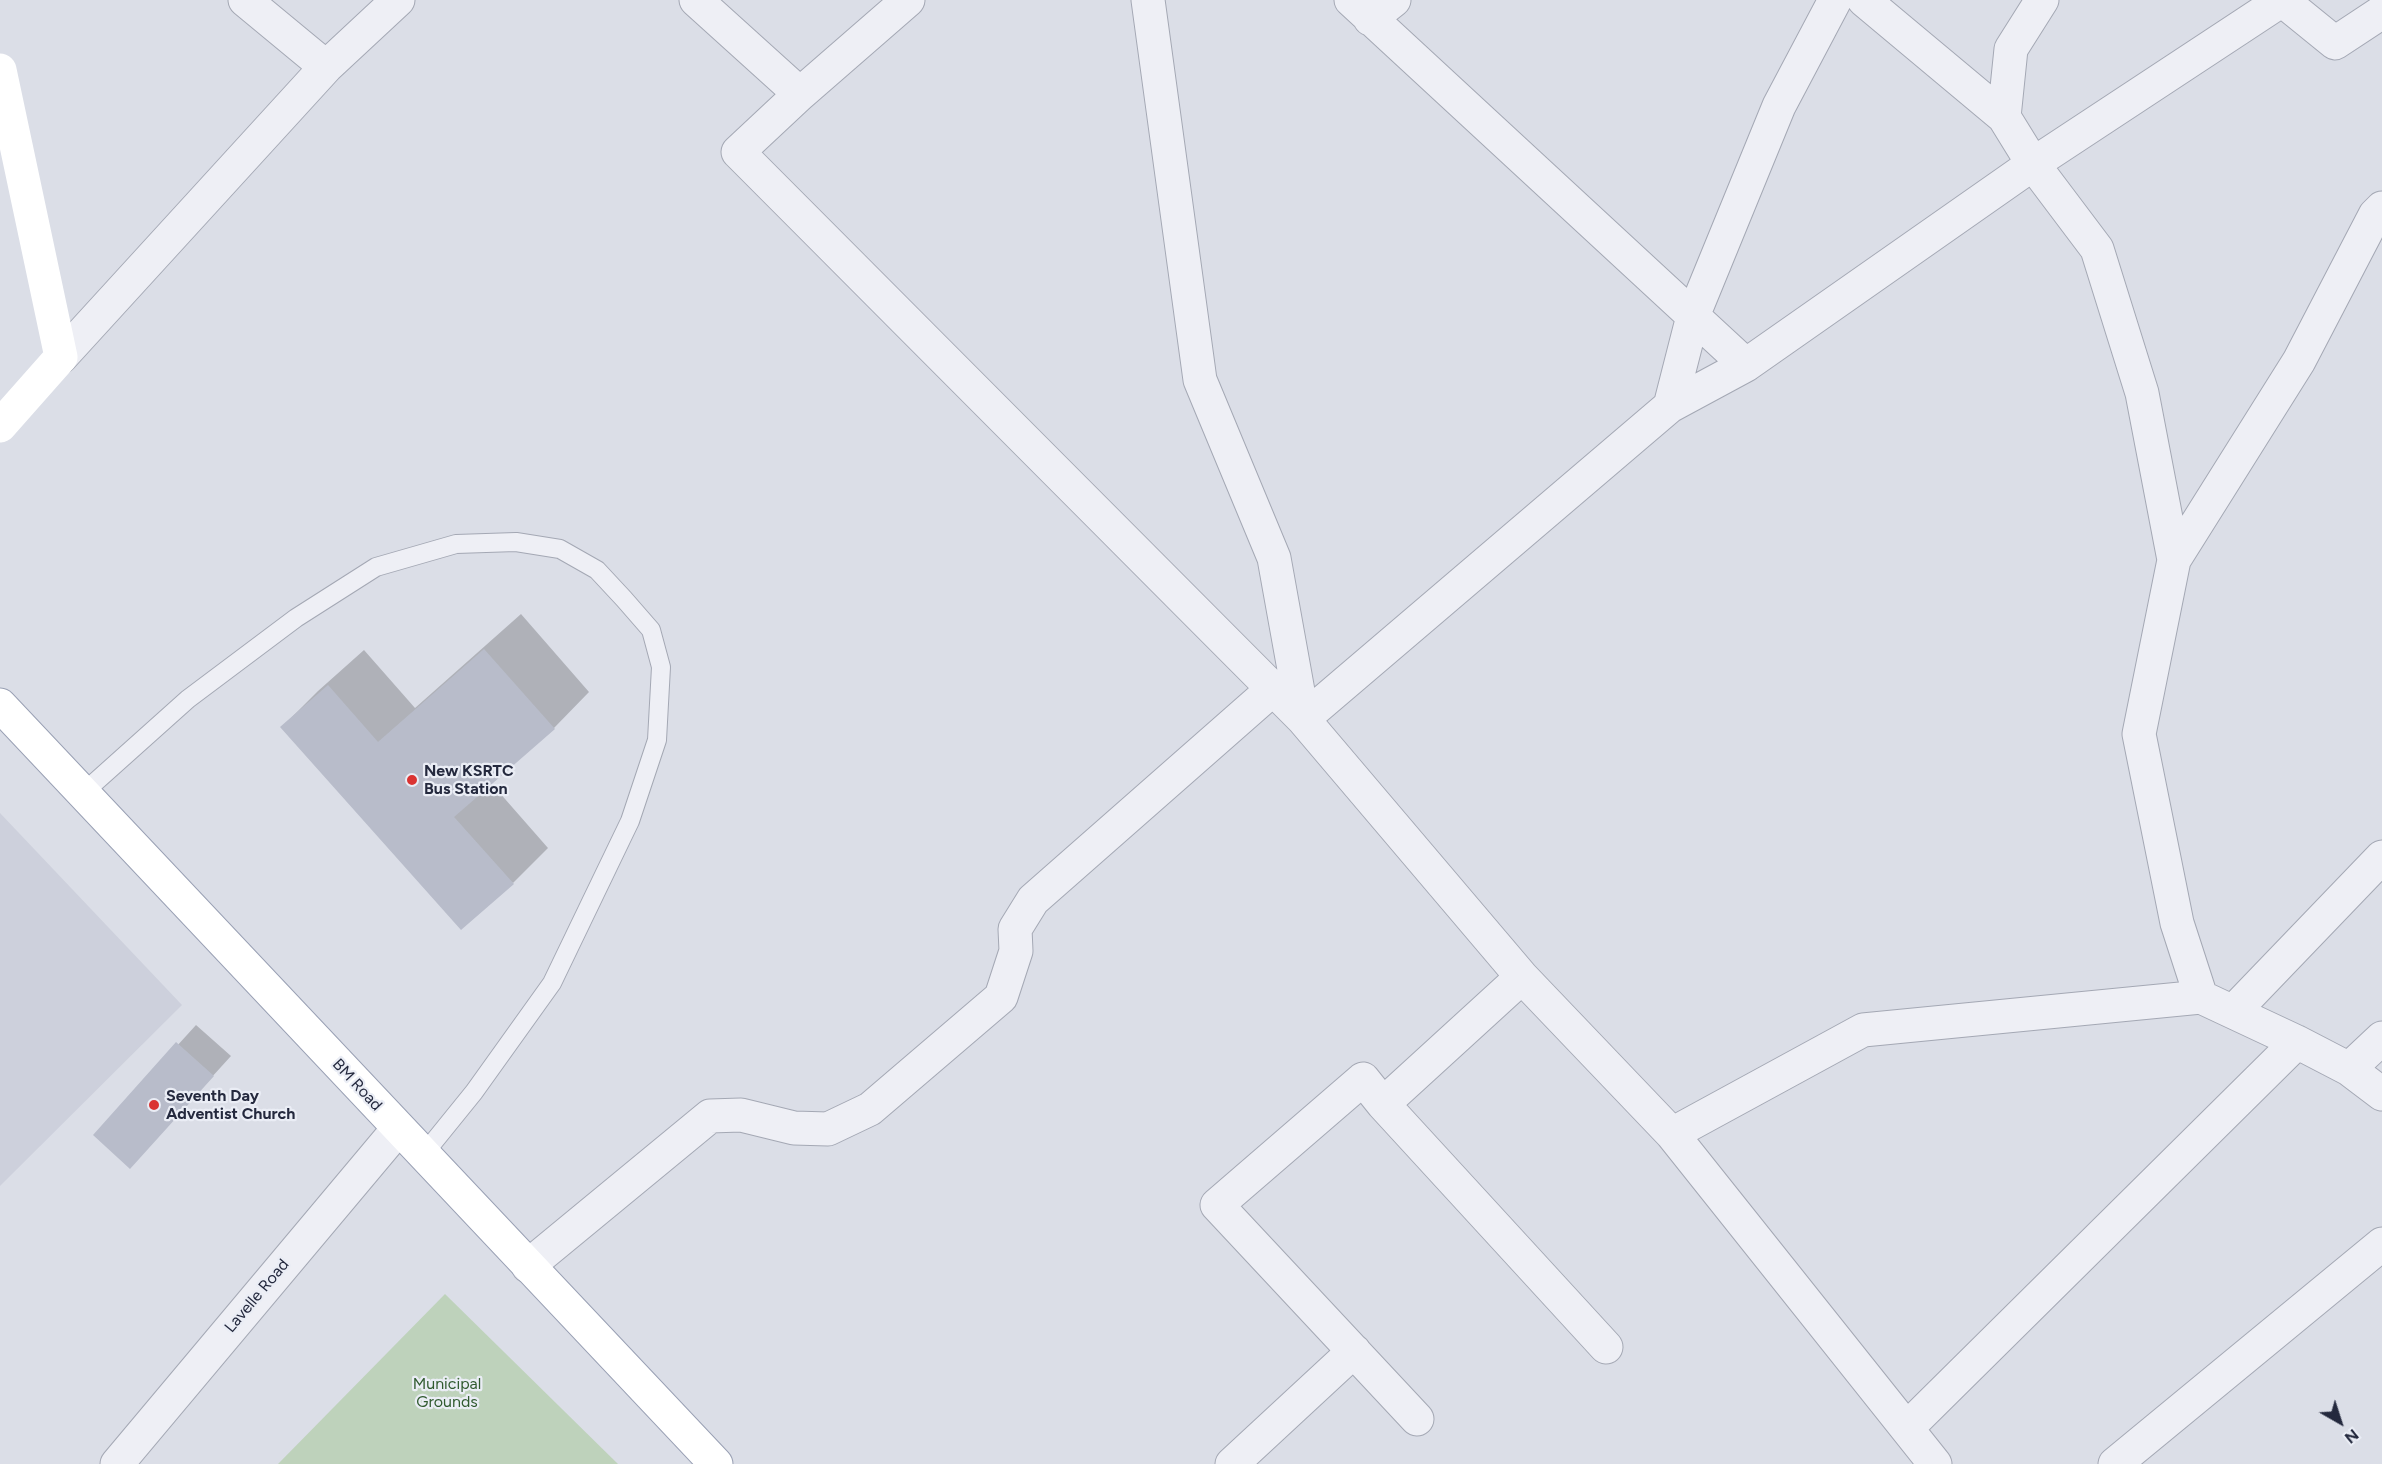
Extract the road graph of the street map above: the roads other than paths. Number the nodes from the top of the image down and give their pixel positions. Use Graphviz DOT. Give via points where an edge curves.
graph roads {
  1 [pos="245,0"];
  2 [pos="398,0"];
  3 [pos="696,0"];
  4 [pos="1148,0"];
  5 [pos="1835,0"];
  6 [pos="1863,0"];
  7 [pos="2042,0"];
  8 [pos="2282,0"];
  9 [pos="909,1"];
  10 [pos="1372,6"];
  11 [pos="2382,12"];
  12 [pos="326,67"];
  13 [pos="0,70"];
  14 [pos="800,94"];
  15 [pos="2004,117"];
  16 [pos="2033,164"];
  17 [pos="2382,208"];
  18 [pos="1693,316"];
  19 [pos="61,357"];
  20 [pos="1746,365"];
  21 [pos="1670,406"];
  22 [pos="0,426"];
  23 [pos="2174,560"];
  24 [pos="1274,689"];
  25 [pos="0,705"];
  26 [pos="1303,719"];
  27 [pos="83,793"];
  28 [pos="2382,857"];
  29 [pos="1522,977"];
  30 [pos="2201,997"];
  31 [pos="2233,1012"];
  32 [pos="2382,1038"];
  33 [pos="2297,1042"];
  34 [pos="2349,1069"];
  35 [pos="2382,1094"];
  36 [pos="1383,1104"];
  37 [pos="398,1129"];
  38 [pos="1672,1134"];
  39 [pos="423,1155"];
  40 [pos="2382,1244"];
  41 [pos="528,1266"];
  42 [pos="1606,1347"];
  43 [pos="1354,1351"];
  44 [pos="1417,1419"];
  45 [pos="1907,1428"];
  46 [pos="117,1464"];
  47 [pos="716,1464"];
  48 [pos="1232,1464"];
  49 [pos="1935,1464"];
  50 [pos="2115,1464"];
  1 -- 12 [label="street"];
  2 -- 12 [label="street"];
  3 -- 14 [label="street"];
  4 -- 26 [label="street" via="1200,380 1274,558"];
  5 -- 18 [label="street" via="1779,106"];
  6 -- 15 [label="street"];
  7 -- 15 [label="street" via="2011,49"];
  8 -- 11 [label="street" via="2335,43"];
  8 -- 16 [label="street"];
  9 -- 14 [label="street"];
  10 -- 18 [label="street"];
  12 -- 19 [label="street"];
  13 -- 19 [label="main road"];
  14 -- 24 [label="street" via="738,152"];
  15 -- 16 [label="street"];
  16 -- 20 [label="street"];
  16 -- 23 [label="street" via="2097,249 2142,393"];
  17 -- 23 [label="street" via="2299,361"];
  18 -- 20 [label="street"];
  18 -- 21 [label="street"];
  19 -- 22 [label="main road"];
  20 -- 21 [label="street"];
  21 -- 26 [label="street"];
  23 -- 30 [label="street" via="2139,734 2177,923"];
  24 -- 26 [label="street"];
  24 -- 41 [label="street" via="1033,900 1016,929 1016,951 1001,997 870,1109 828,1129 794,1128 741,1114 710,1116"];
  25 -- 27 [label="main road, BM Road"];
  26 -- 29 [label="street"];
  27 -- 37 [label="main road, BM Road"];
  27 -- 39 [label="lane" via="188,699 296,618 376,567 456,544 516,542 560,549 597,570 651,630 661,667 657,740 630,821 552,983"];
  28 -- 31 [label="street"];
  29 -- 36 [label="street"];
  29 -- 38 [label="street"];
  30 -- 31 [label="street"];
  30 -- 38 [label="street" via="1863,1029"];
  31 -- 33 [label="street"];
  32 -- 34 [label="street"];
  33 -- 34 [label="street"];
  33 -- 45 [label="street"];
  34 -- 35 [label="street"];
  36 -- 42 [label="street"];
  36 -- 43 [label="street" via="1363,1078 1217,1205"];
  37 -- 39 [label="main road, BM Road"];
  37 -- 46 [label="street, Lavelle Road"];
  38 -- 45 [label="street"];
  39 -- 41 [label="main road, BM Road"];
  40 -- 50 [label="street"];
  41 -- 47 [label="main road, BM Road"];
  43 -- 44 [label="street"];
  43 -- 48 [label="street"];
  45 -- 49 [label="street"];
}
